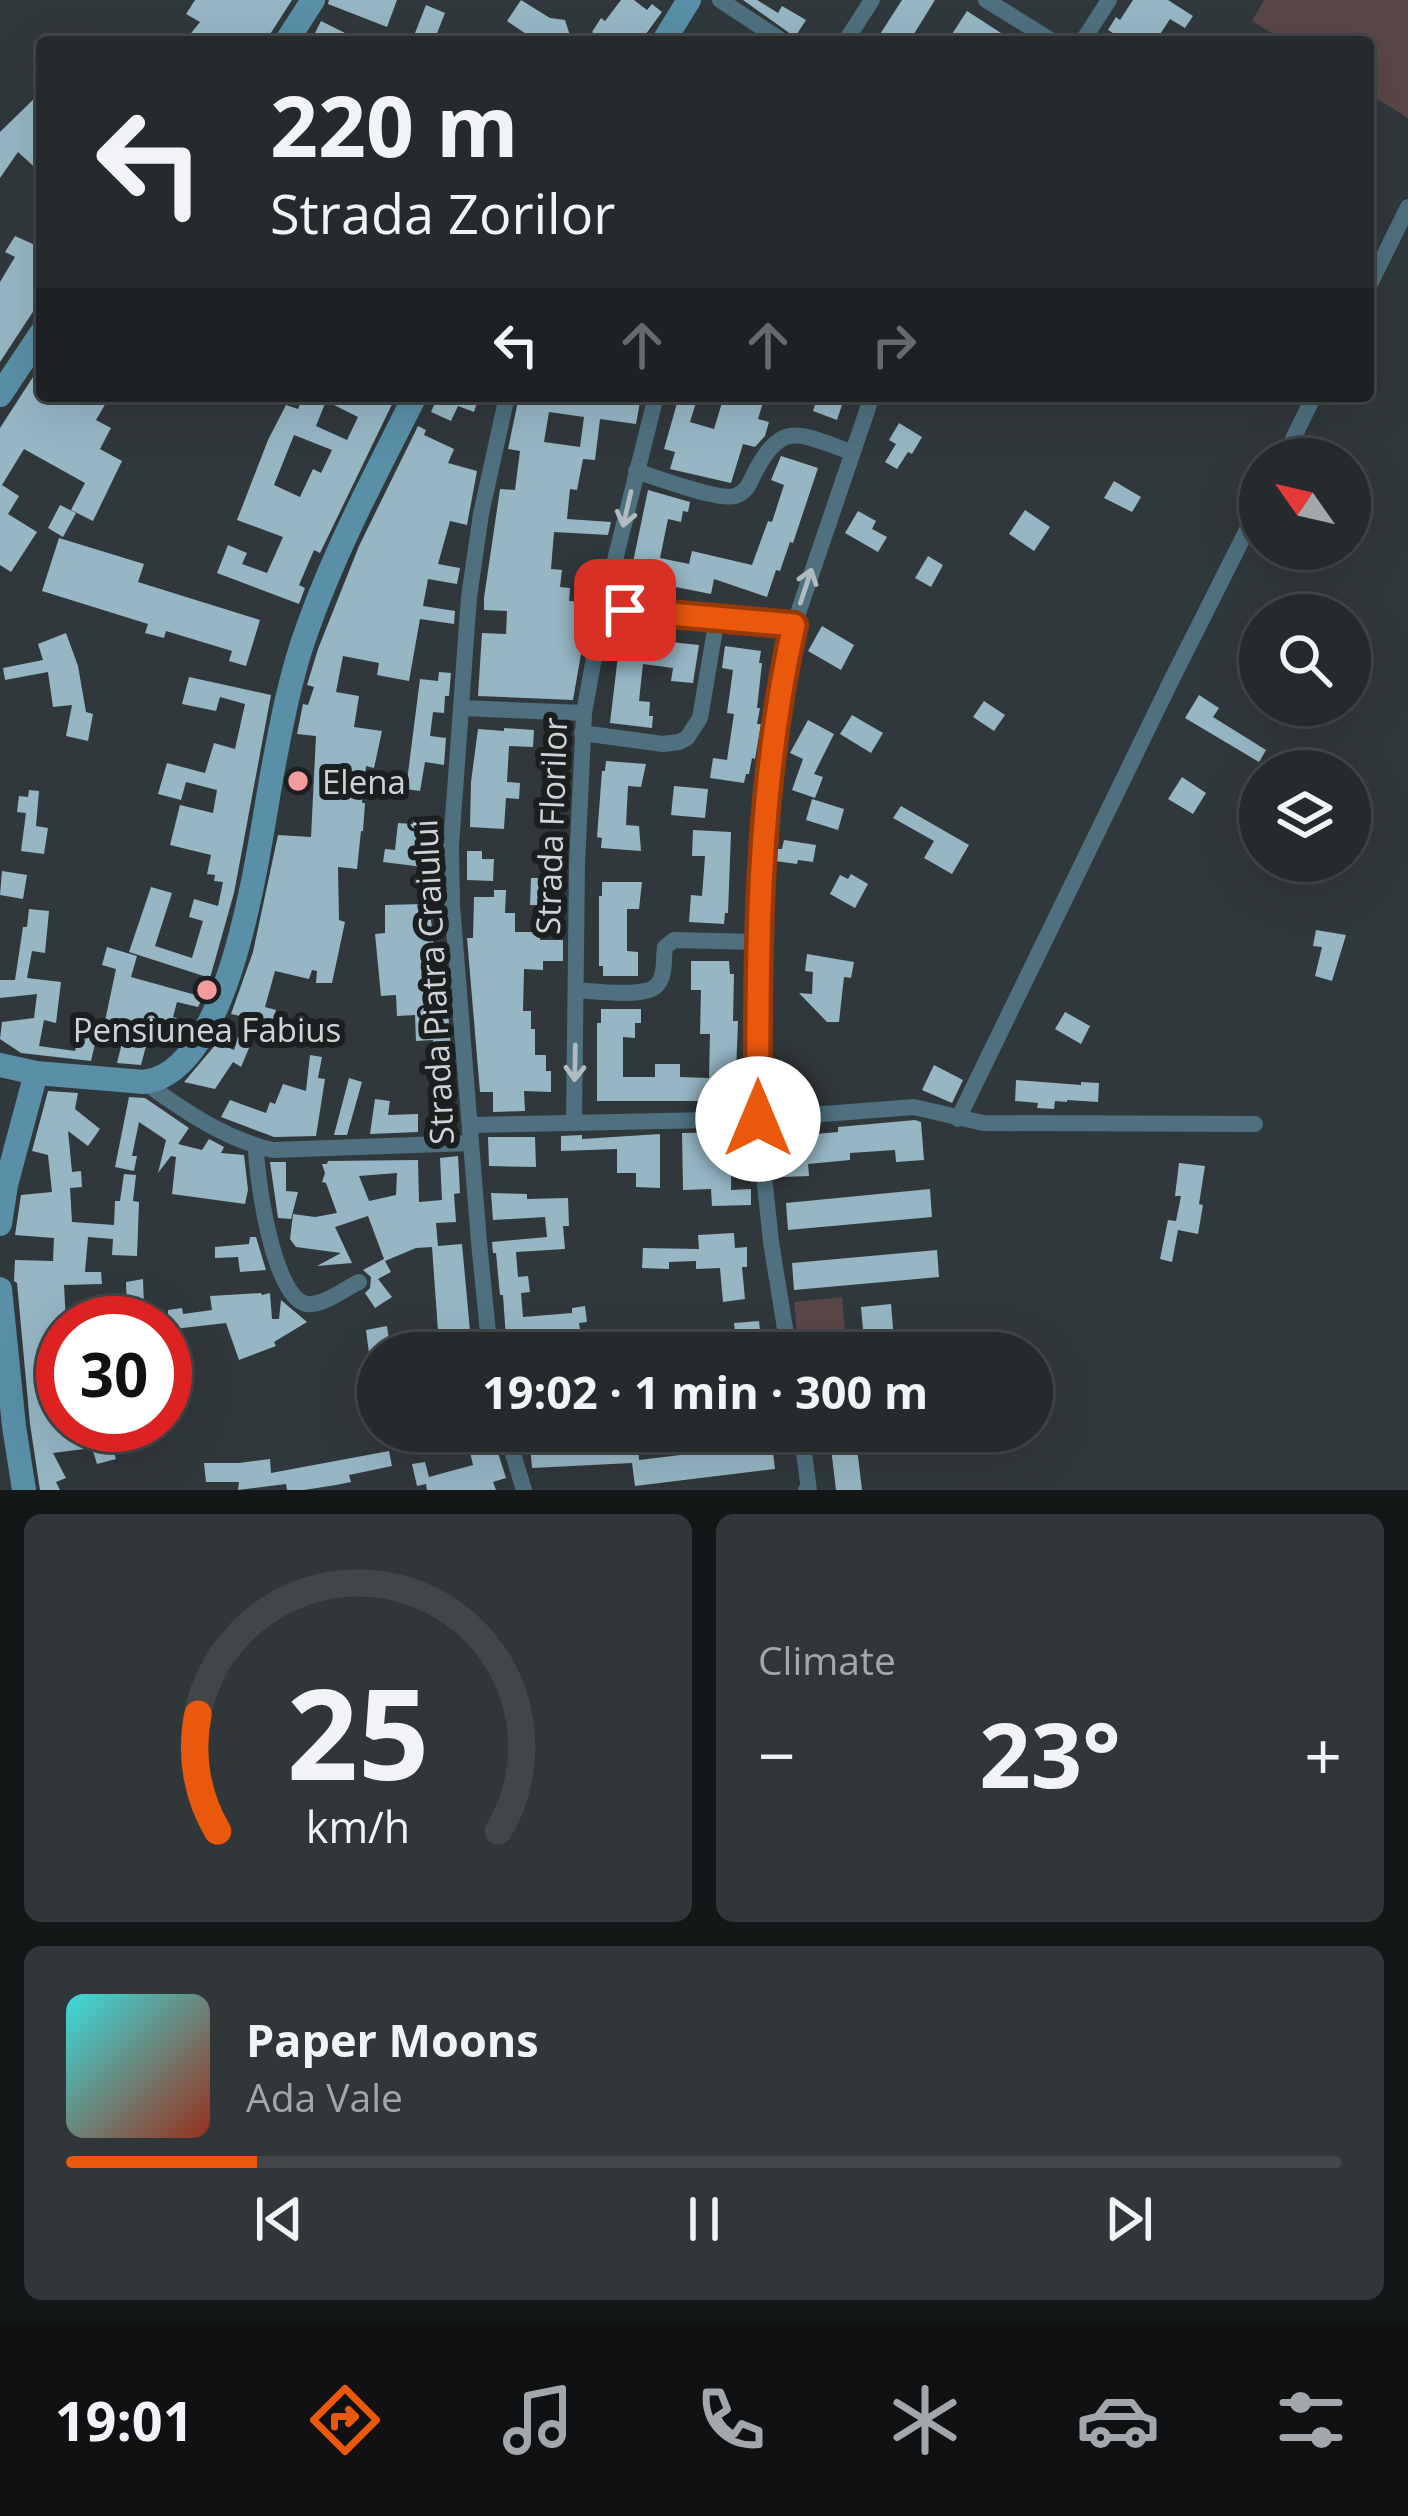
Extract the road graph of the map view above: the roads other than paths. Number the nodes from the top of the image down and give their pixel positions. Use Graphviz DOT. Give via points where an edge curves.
graph roads {
  1 [pos="313,0"];
  2 [pos="688,0"];
  3 [pos="720,0"];
  4 [pos="872,0"];
  5 [pos="986,0"];
  6 [pos="1109,0"];
  7 [pos="290,36"];
  8 [pos="667,36"];
  9 [pos="775,36"];
  10 [pos="849,36"];
  11 [pos="1044,36"];
  12 [pos="1086,36"];
  13 [pos="1408,207"];
  14 [pos="1374,275"];
  15 [pos="36,341"];
  16 [pos="0,395"];
  17 [pos="412,402"];
  18 [pos="506,402"];
  19 [pos="654,402"];
  20 [pos="870,402"];
  21 [pos="1311,402"];
  22 [pos="1293,438"];
  23 [pos="851,452"];
  24 [pos="636,471"];
  25 [pos="1239,547"];
  26 [pos="603,608"];
  27 [pos="717,618"];
  28 [pos="794,625"];
  29 [pos="461,708"];
  30 [pos="584,713"];
  31 [pos="582,733"];
  32 [pos="757,942"];
  33 [pos="575,990"];
  34 [pos="0,1065"];
  35 [pos="36,1073"];
  36 [pos="144,1082"];
  37 [pos="758,1119"];
  38 [pos="958,1119"];
  39 [pos="574,1122"];
  40 [pos="1255,1124"];
  41 [pos="471,1134"];
  42 [pos="256,1146"];
  43 [pos="0,1224"];
  44 [pos="359,1282"];
  45 [pos="0,1288"];
  46 [pos="488,1332"];
  47 [pos="785,1332"];
  48 [pos="512,1452"];
  49 [pos="804,1452"];
  50 [pos="24,1490"];
  51 [pos="524,1490"];
  52 [pos="806,1490"];
  1 -- 7 [label="main road"];
  2 -- 8 [label="main road"];
  3 -- 9 [label="street"];
  4 -- 10 [label="street"];
  5 -- 11 [label="street"];
  6 -- 12 [label="street"];
  13 -- 14 [label="street"];
  15 -- 16 [label="main road"];
  17 -- 36 [label="main road" via="297,659 226,983 187,1058"];
  18 -- 29 [label="street, Strada Piatra Craiului" via="481,514"];
  19 -- 24 [label="street, Strada Florilor"];
  20 -- 23 [label="street"];
  21 -- 22 [label="street"];
  23 -- 24 [label="street" via="782,437 744,491 728,497"];
  28 -- 23 [label="street, one-way"];
  24 -- 26 [label="street, Strada Florilor, one-way"];
  25 -- 38 [label="street"];
  26 -- 27 [label="street"];
  26 -- 30 [label="street, Strada Florilor"];
  27 -- 28 [label="street"];
  27 -- 31 [label="street" via="700,718 687,738 663,744"];
  28 -- 32 [label="street" via="764,808"];
  29 -- 30 [label="street"];
  29 -- 41 [label="street, Strada Piatra Craiului" via="452,905"];
  30 -- 31 [label="street, Strada Florilor"];
  31 -- 33 [label="street, Strada Florilor"];
  32 -- 33 [label="street" via="674,940 651,990"];
  32 -- 37 [label="street"];
  33 -- 39 [label="street, Strada Florilor, one-way"];
  34 -- 35 [label="main road"];
  35 -- 36 [label="main road"];
  35 -- 43 [label="main road"];
  36 -- 42 [label="street"];
  37 -- 38 [label="street" via="914,1107"];
  37 -- 39 [label="street"];
  37 -- 47 [label="street"];
  38 -- 40 [label="street"];
  39 -- 41 [label="street"];
  41 -- 42 [label="street" via="292,1151"];
  41 -- 46 [label="street, Strada Piatra Craiului"];
  42 -- 44 [label="street" via="261,1206 294,1298 313,1304"];
  45 -- 50 [label="main road"];
  48 -- 51 [label="street"];
  49 -- 52 [label="street"];
}
